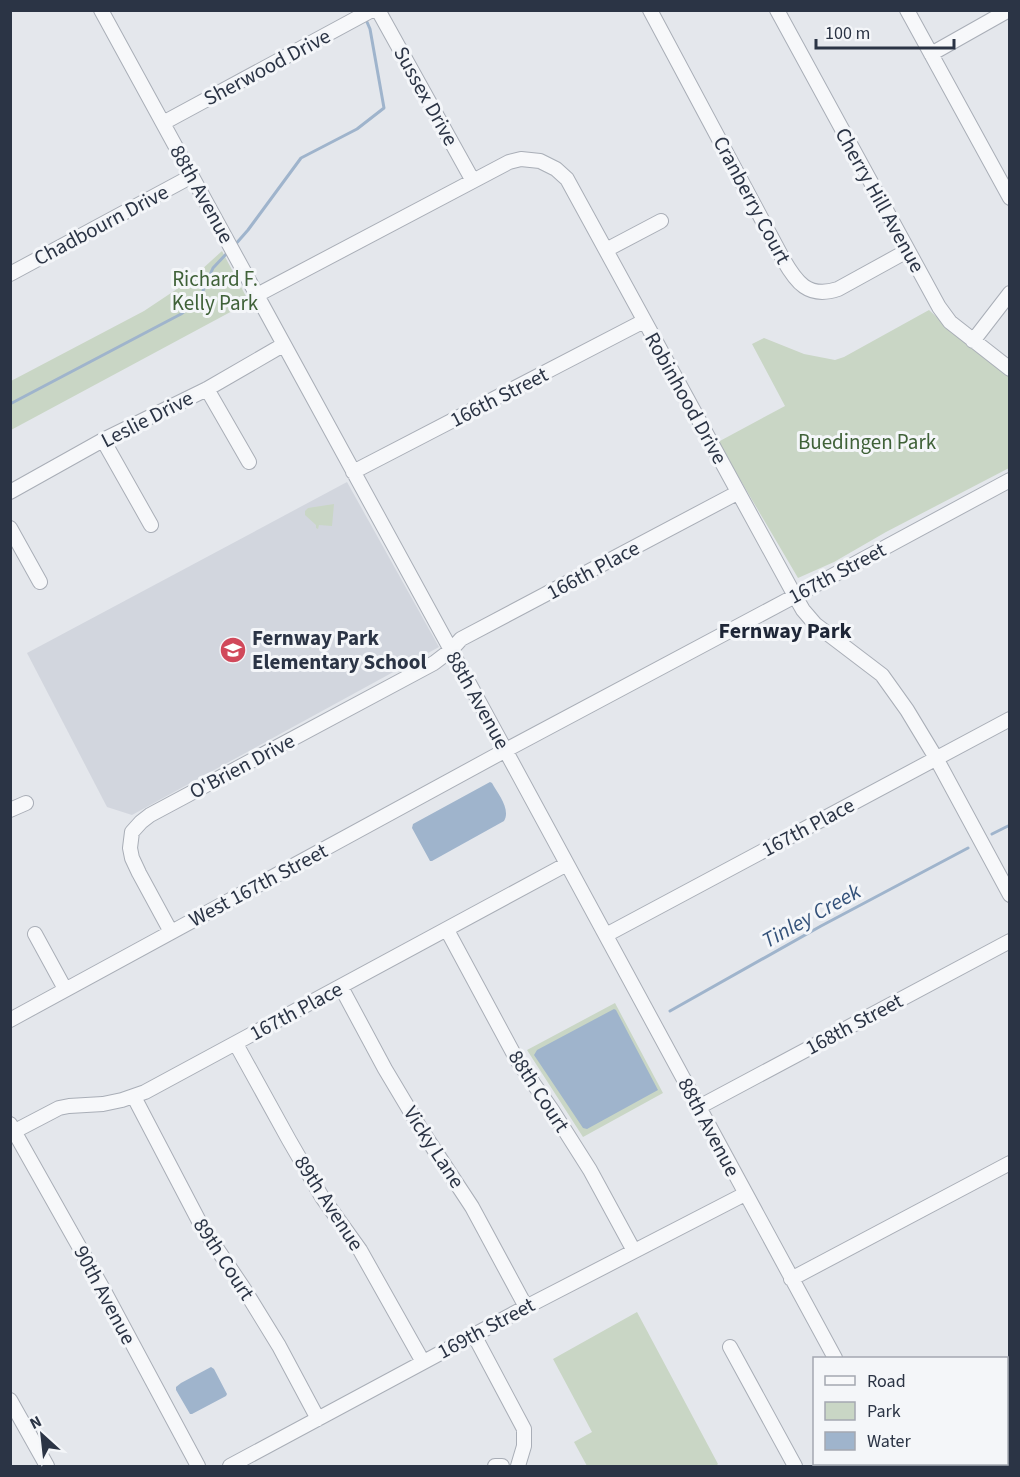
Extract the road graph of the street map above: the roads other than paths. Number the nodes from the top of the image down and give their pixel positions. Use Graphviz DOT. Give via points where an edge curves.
graph roads {
  1 [pos="101,10"];
  2 [pos="372,10"];
  3 [pos="378,10"];
  4 [pos="650,10"];
  5 [pos="777,10"];
  6 [pos="908,10"];
  7 [pos="1009,10"];
  8 [pos="931,54"];
  9 [pos="163,123"];
  10 [pos="192,176"];
  11 [pos="473,181"];
  12 [pos="1010,198"];
  13 [pos="661,221"];
  14 [pos="606,250"];
  15 [pos="907,250"];
  16 [pos="12,270"];
  17 [pos="1010,293"];
  18 [pos="257,295"];
  19 [pos="644,321"];
  20 [pos="973,341"];
  21 [pos="284,345"];
  22 [pos="1010,369"];
  23 [pos="207,389"];
  24 [pos="103,440"];
  25 [pos="249,462"];
  26 [pos="353,472"];
  27 [pos="1010,480"];
  28 [pos="10,492"];
  29 [pos="737,493"];
  30 [pos="151,525"];
  31 [pos="10,528"];
  32 [pos="40,582"];
  33 [pos="795,597"];
  34 [pos="451,650"];
  35 [pos="1010,719"];
  36 [pos="506,750"];
  37 [pos="936,758"];
  38 [pos="26,803"];
  39 [pos="10,810"];
  40 [pos="567,864"];
  41 [pos="1010,894"];
  42 [pos="447,930"];
  43 [pos="171,932"];
  44 [pos="35,934"];
  45 [pos="606,935"];
  46 [pos="1010,941"];
  47 [pos="341,987"];
  48 [pos="65,989"];
  49 [pos="10,1020"];
  50 [pos="236,1044"];
  51 [pos="134,1097"];
  52 [pos="699,1107"];
  53 [pos="13,1127"];
  54 [pos="1010,1163"];
  55 [pos="745,1194"];
  56 [pos="634,1251"];
  57 [pos="791,1279"];
  58 [pos="525,1307"];
  59 [pos="474,1335"];
  60 [pos="730,1347"];
  61 [pos="834,1357"];
  62 [pos="423,1362"];
  63 [pos="10,1400"];
  64 [pos="318,1419"];
  65 [pos="47,1467"];
  66 [pos="198,1467"];
  67 [pos="230,1467"];
  68 [pos="495,1467"];
  69 [pos="502,1467"];
  70 [pos="518,1467"];
  71 [pos="795,1467"];
  1 -- 9 [label="street, 88th Avenue"];
  2 -- 9 [label="street, Sherwood Drive"];
  3 -- 11 [label="street, Sussex Drive"];
  4 -- 15 [label="street, Cranberry Court" via="797,281 815,291 831,291"];
  5 -- 15 [label="street, Cherry Hill Avenue"];
  6 -- 8 [label="street"];
  7 -- 8 [label="street"];
  8 -- 12 [label="street"];
  9 -- 10 [label="street, 88th Avenue"];
  10 -- 16 [label="street, Chadbourn Drive"];
  10 -- 18 [label="street, 88th Avenue"];
  11 -- 14 [label="street, Robinhood Drive" via="516,160 551,166 567,179"];
  11 -- 18 [label="street, Robinhood Drive"];
  13 -- 14 [label="street"];
  14 -- 19 [label="street, Robinhood Drive"];
  15 -- 20 [label="street, Cherry Hill Avenue" via="944,314"];
  17 -- 20 [label="street"];
  18 -- 21 [label="street, 88th Avenue"];
  19 -- 26 [label="street, 166th Street"];
  19 -- 29 [label="street, Robinhood Drive"];
  20 -- 22 [label="street, Cherry Hill Avenue"];
  21 -- 23 [label="street, Leslie Drive"];
  21 -- 26 [label="street, 88th Avenue"];
  23 -- 24 [label="street, Leslie Drive"];
  23 -- 25 [label="street"];
  24 -- 28 [label="street, Leslie Drive"];
  24 -- 30 [label="street"];
  26 -- 34 [label="street, 88th Avenue"];
  27 -- 33 [label="street, 167th Street"];
  29 -- 33 [label="street, Robinhood Drive"];
  29 -- 34 [label="street, 166th Place" via="461,639"];
  31 -- 32 [label="street"];
  33 -- 36 [label="street, 167th Street"];
  33 -- 37 [label="street, Robinhood Drive" via="816,624 882,675"];
  34 -- 36 [label="street, 88th Avenue"];
  34 -- 43 [label="street, O'Brien Drive" via="434,663 141,822 132,832 132,858"];
  35 -- 37 [label="street, 167th Place"];
  36 -- 40 [label="street, 88th Avenue"];
  36 -- 43 [label="street, West 167th Street"];
  37 -- 41 [label="street, Robinhood Drive"];
  37 -- 45 [label="street, 167th Place"];
  38 -- 39 [label="street"];
  40 -- 42 [label="street, 167th Place"];
  40 -- 45 [label="street, 88th Avenue"];
  42 -- 47 [label="street, 167th Place"];
  42 -- 56 [label="street, 88th Court" via="517,1060 590,1170"];
  43 -- 48 [label="street, West 167th Street"];
  44 -- 48 [label="street"];
  45 -- 52 [label="street, 88th Avenue"];
  46 -- 52 [label="street, 168th Street"];
  47 -- 50 [label="street, 167th Place"];
  47 -- 58 [label="street, Vicky Lane" via="385,1069 472,1207"];
  48 -- 49 [label="street, West 167th Street"];
  50 -- 51 [label="street, 167th Place"];
  50 -- 62 [label="street, 89th Avenue" via="322,1197 360,1250"];
  51 -- 53 [label="street, 167th Place" via="59,1108"];
  51 -- 64 [label="street, 89th Court" via="201,1225 279,1346"];
  52 -- 55 [label="street, 88th Avenue"];
  53 -- 66 [label="street, 90th Avenue"];
  54 -- 57 [label="street"];
  55 -- 56 [label="street, 169th Street"];
  55 -- 57 [label="street, 88th Avenue"];
  56 -- 58 [label="street, 169th Street"];
  57 -- 61 [label="street, 88th Avenue"];
  58 -- 59 [label="street, 169th Street"];
  59 -- 62 [label="street, 169th Street"];
  59 -- 70 [label="street" via="524,1429"];
  60 -- 71 [label="street"];
  62 -- 64 [label="street, 169th Street"];
  63 -- 65 [label="street"];
  64 -- 67 [label="street, 169th Street"];
  68 -- 69 [label="street"];
}
